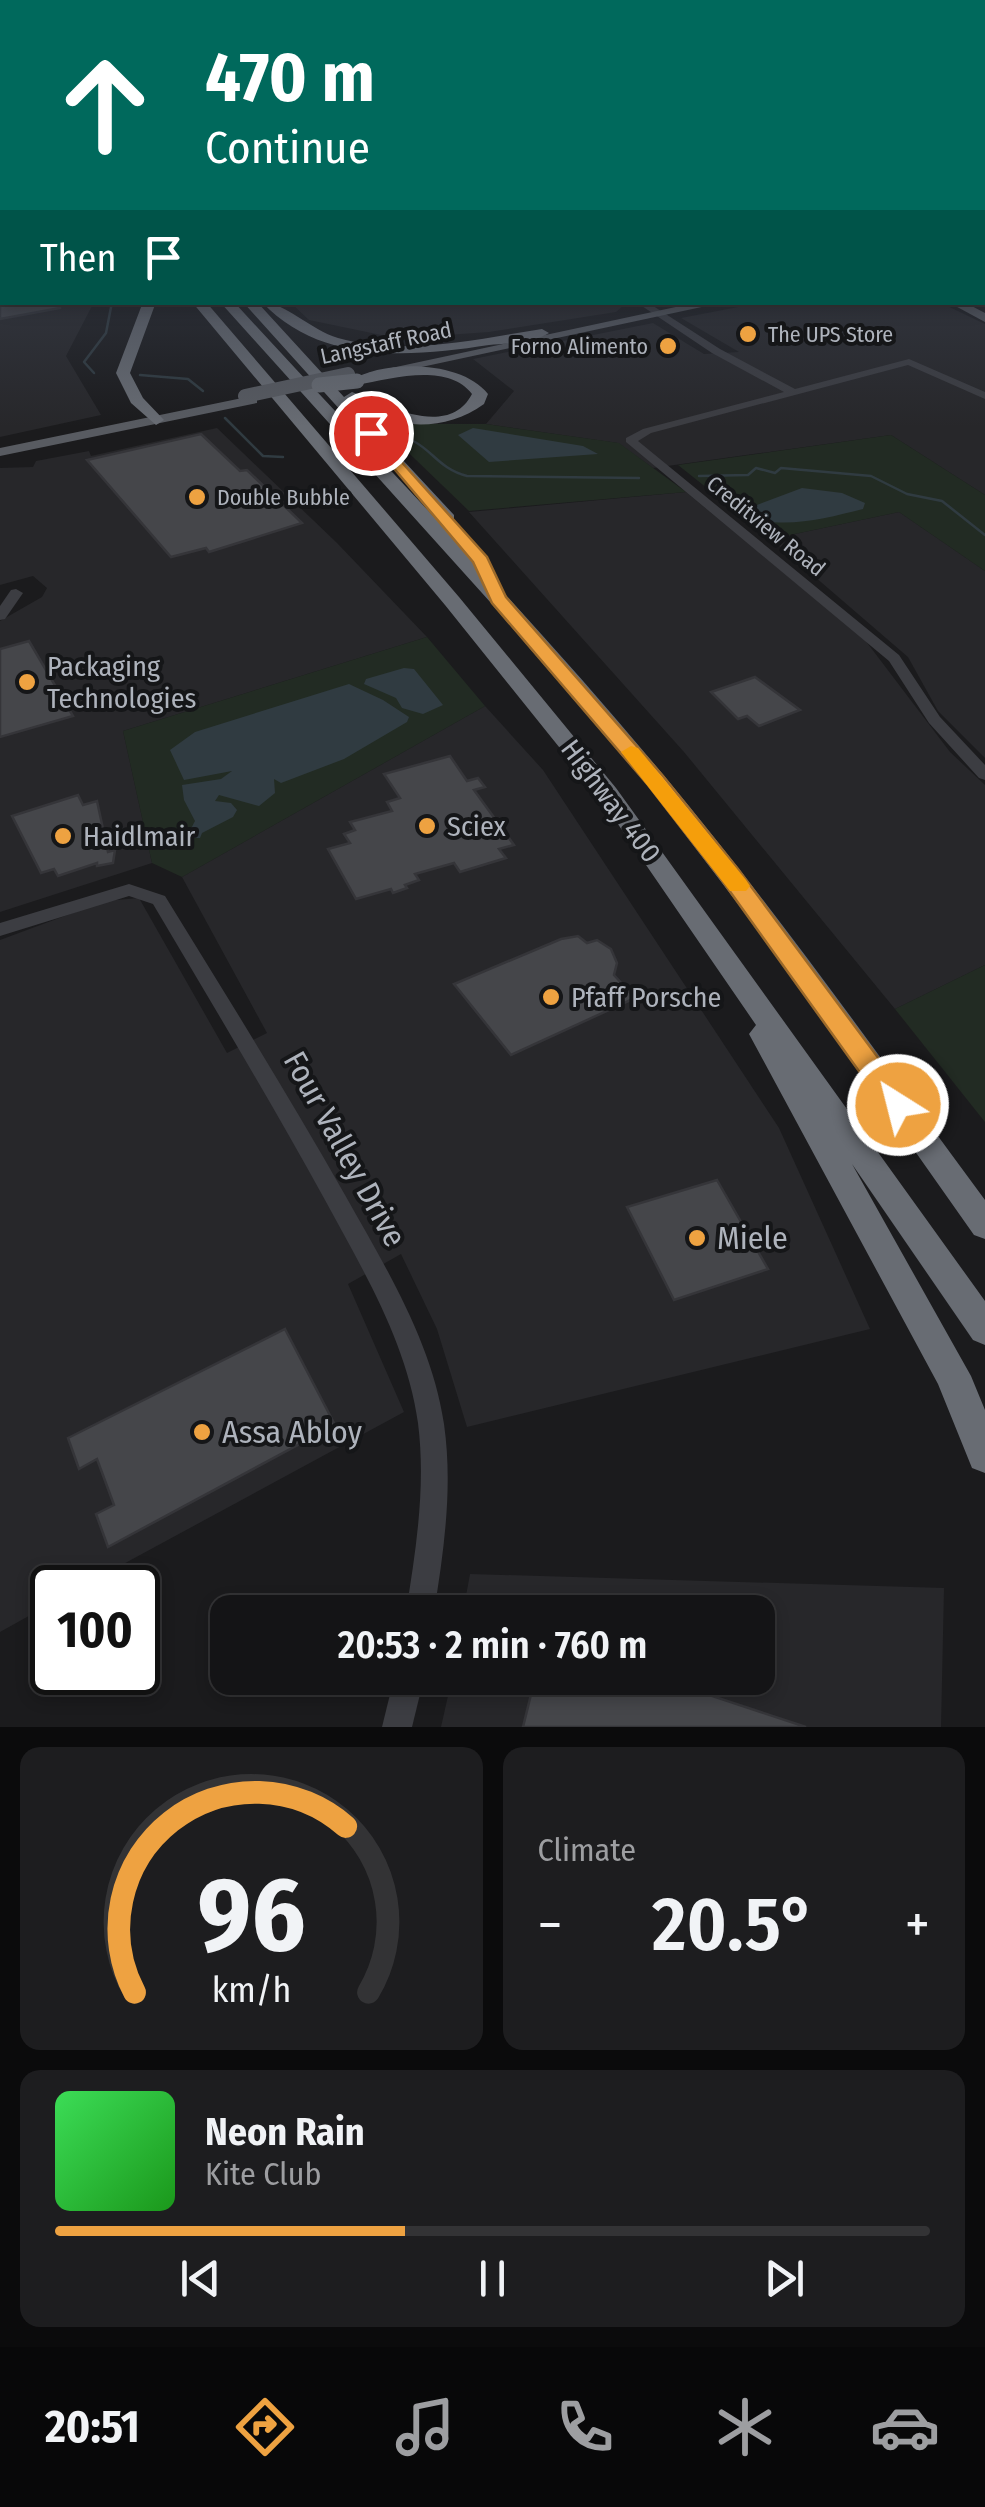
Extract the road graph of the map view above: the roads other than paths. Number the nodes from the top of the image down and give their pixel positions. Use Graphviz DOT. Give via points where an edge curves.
graph roads {
  1 [pos="149,305"];
  2 [pos="204,305"];
  3 [pos="252,305"];
  4 [pos="272,305"];
  5 [pos="705,305"];
  6 [pos="961,305"];
  7 [pos="652,312"];
  8 [pos="985,315"];
  9 [pos="542,333"];
  10 [pos="353,377"];
  11 [pos="319,380"];
  12 [pos="793,392"];
  13 [pos="985,396"];
  14 [pos="248,398"];
  15 [pos="154,418"];
  16 [pos="0,452"];
  17 [pos="16,593"];
  18 [pos="498,599"];
  19 [pos="0,616"];
  20 [pos="985,775"];
  21 [pos="0,930"];
  22 [pos="748,992"];
  23 [pos="985,1226"];
  24 [pos="985,1330"];
  25 [pos="985,1455"];
  26 [pos="423,1595"];
  27 [pos="405,1695"];
  28 [pos="397,1727"];
  1 -- 15 [label="highway" via="123,373"];
  2 -- 18 [label="highway, Highway 400"];
  2 -- 22 [label="highway, Highway 400" via="608,793"];
  3 -- 11 [label="highway"];
  4 -- 9 [label="highway" via="314,335 370,346 422,348"];
  5 -- 7 [label="main road, Langstaff Road"];
  6 -- 8 [label="main road"];
  7 -- 9 [label="main road, Langstaff Road"];
  7 -- 10 [label="main road, Langstaff Road"];
  7 -- 12 [label="street"];
  9 -- 10 [label="main road, Langstaff Road"];
  10 -- 11 [label="highway, bridge"];
  10 -- 11 [label="highway" via="443,373 470,382 479,401 459,414 412,420 375,413"];
  10 -- 14 [label="main road, Langstaff Road, bridge"];
  11 -- 14 [label="main road, Langstaff Road, bridge"];
  11 -- 18 [label="highway" via="458,532"];
  12 -- 13 [label="street" via="908,362"];
  12 -- 20 [label="street, Creditview Road" via="630,440 894,658 934,720"];
  14 -- 15 [label="main road, Langstaff Road"];
  15 -- 16 [label="main road, Langstaff Road"];
  17 -- 19 [label="street"];
  18 -- 23 [label="highway, Highway 400" via="730,874"];
  21 -- 26 [label="street, Four Valley Drive" via="129,890 159,900 279,1096 416,1358 434,1452"];
  22 -- 24 [label="highway, Highway 400"];
  22 -- 25 [label="highway" via="768,1048 944,1360"];
  27 -- 28 [label="street"];
}
